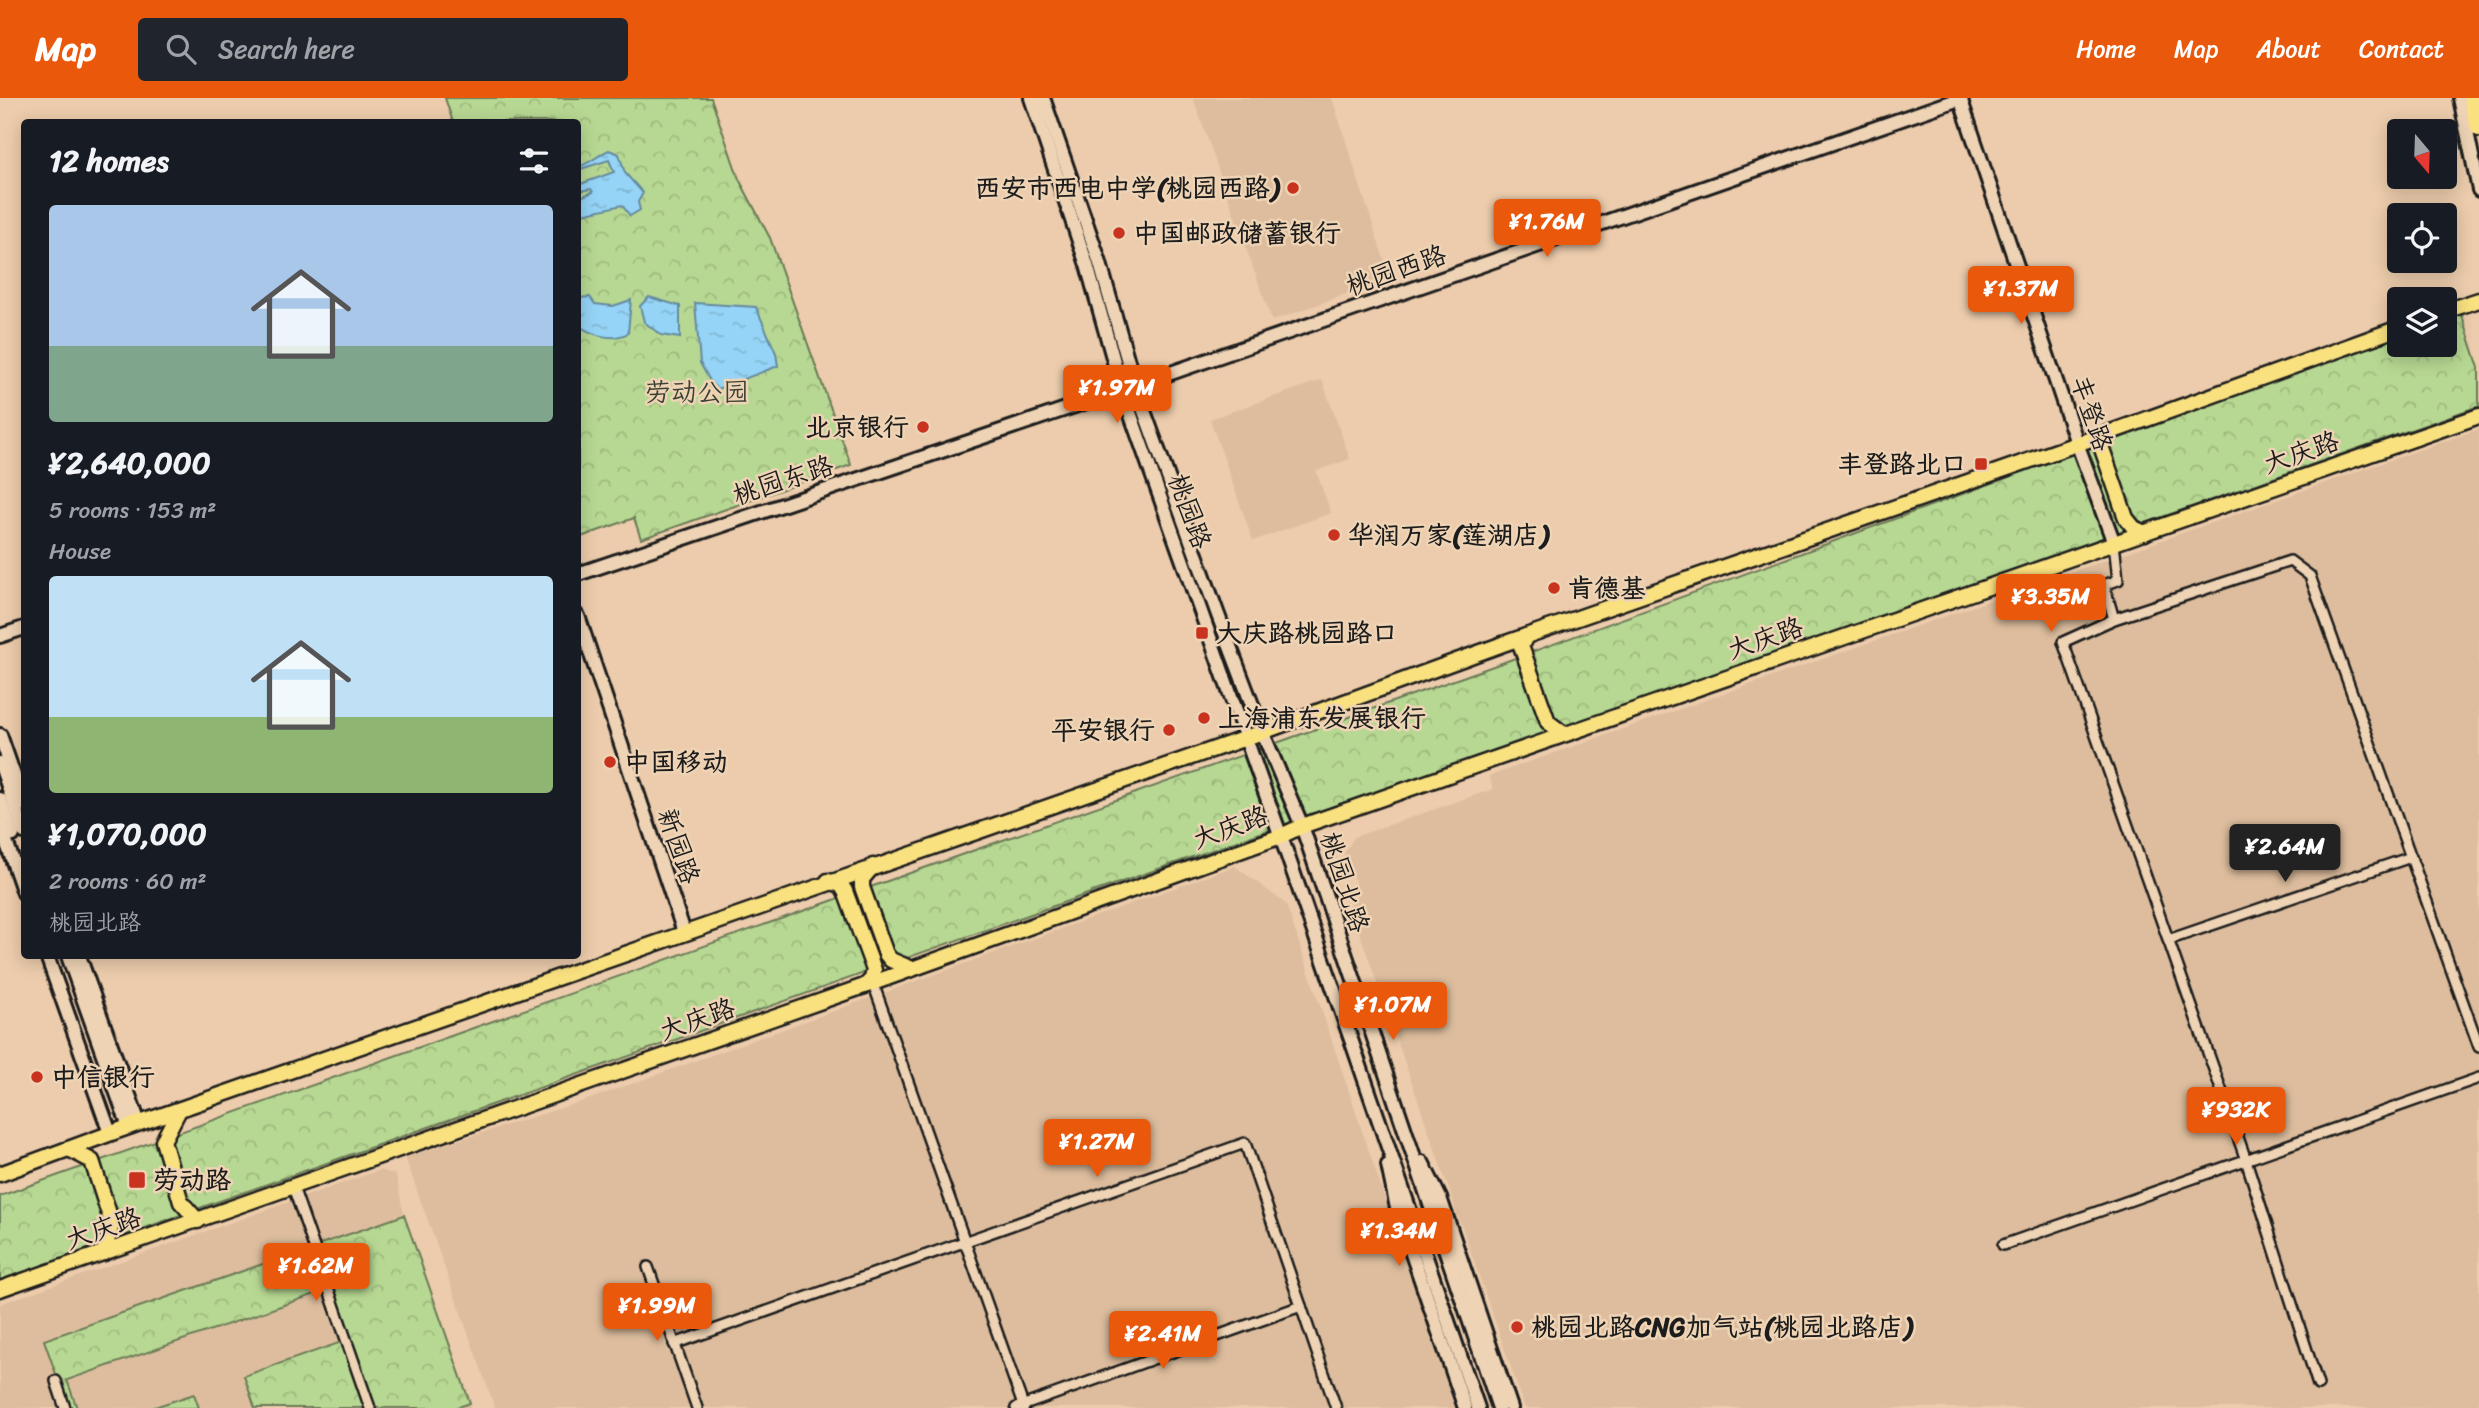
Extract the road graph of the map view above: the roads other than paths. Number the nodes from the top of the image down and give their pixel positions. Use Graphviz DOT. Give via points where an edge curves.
graph roads {
  1 [pos="1031,98"];
  2 [pos="1043,98"];
  3 [pos="1960,98"];
  4 [pos="2460,98"];
  5 [pos="2472,98"];
  6 [pos="2479,128"];
  7 [pos="2479,190"];
  8 [pos="2479,300"];
  9 [pos="2457,307"];
  10 [pos="2387,332"];
  11 [pos="1129,388"];
  12 [pos="2479,416"];
  13 [pos="2111,432"];
  14 [pos="2080,442"];
  15 [pos="2145,533"];
  16 [pos="2116,543"];
  17 [pos="581,573"];
  18 [pos="2114,619"];
  19 [pos="581,625"];
  20 [pos="21,629"];
  21 [pos="0,636"];
  22 [pos="1526,636"];
  23 [pos="1505,643"];
  24 [pos="1262,731"];
  25 [pos="1564,734"];
  26 [pos="0,736"];
  27 [pos="1246,737"];
  28 [pos="1540,743"];
  29 [pos="0,763"];
  30 [pos="21,796"];
  31 [pos="0,799"];
  32 [pos="21,823"];
  33 [pos="0,824"];
  34 [pos="1302,826"];
  35 [pos="1280,836"];
  36 [pos="2411,857"];
  37 [pos="21,859"];
  38 [pos="874,865"];
  39 [pos="828,881"];
  40 [pos="21,884"];
  41 [pos="684,932"];
  42 [pos="2168,940"];
  43 [pos="48,959"];
  44 [pos="57,959"];
  45 [pos="69,959"];
  46 [pos="80,959"];
  47 [pos="912,969"];
  48 [pos="869,985"];
  49 [pos="2479,1047"];
  50 [pos="2479,1078"];
  51 [pos="179,1110"];
  52 [pos="1378,1116"];
  53 [pos="1403,1124"];
  54 [pos="124,1129"];
  55 [pos="69,1149"];
  56 [pos="2246,1160"];
  57 [pos="0,1174"];
  58 [pos="293,1187"];
  59 [pos="198,1220"];
  60 [pos="965,1242"];
  61 [pos="2003,1245"];
  62 [pos="104,1253"];
  63 [pos="648,1267"];
  64 [pos="0,1289"];
  65 [pos="1301,1306"];
  66 [pos="674,1345"];
  67 [pos="56,1381"];
  68 [pos="2318,1385"];
  69 [pos="1021,1407"];
  70 [pos="65,1408"];
  71 [pos="370,1408"];
  72 [pos="697,1408"];
  73 [pos="1336,1408"];
  74 [pos="1465,1408"];
  75 [pos="1478,1408"];
  76 [pos="1499,1408"];
  77 [pos="1511,1408"];
  1 -- 11 [label="main road, 桃园路"];
  2 -- 11 [label="main road, 桃园路" via="1099,260"];
  3 -- 11 [label="main road, 桃园西路"];
  3 -- 14 [label="main road, 丰登路"];
  4 -- 7 [label="main road"];
  5 -- 6 [label="highway"];
  8 -- 9 [label="main road"];
  10 -- 13 [label="main road"];
  11 -- 17 [label="main road, 桃园东路"];
  11 -- 24 [label="main road, 桃园路"];
  11 -- 27 [label="main road, 桃园路"];
  12 -- 15 [label="main road, 大庆路"];
  13 -- 14 [label="main road"];
  13 -- 15 [label="main road" via="2101,446 2126,518"];
  14 -- 16 [label="main road" via="2096,448 2123,523 2123,536"];
  14 -- 22 [label="main road"];
  15 -- 16 [label="main road, 大庆路"];
  16 -- 18 [label="street" via="2118,580 2104,585"];
  16 -- 25 [label="main road, 大庆路"];
  18 -- 36 [label="street" via="2290,561 2310,576"];
  18 -- 42 [label="street" via="2063,642"];
  19 -- 41 [label="main road, 新园路"];
  20 -- 21 [label="main road"];
  22 -- 23 [label="main road"];
  22 -- 25 [label="main road" via="1521,646 1548,722"];
  23 -- 24 [label="main road"];
  23 -- 28 [label="main road" via="1516,648 1543,726"];
  24 -- 27 [label="main road"];
  24 -- 34 [label="main road, 桃园北路"];
  25 -- 28 [label="main road, 大庆路"];
  26 -- 30 [label="main road"];
  27 -- 35 [label="main road, 桃园北路"];
  27 -- 38 [label="main road"];
  28 -- 34 [label="main road, 大庆路"];
  29 -- 32 [label="main road"];
  31 -- 37 [label="main road"];
  33 -- 40 [label="main road"];
  34 -- 35 [label="main road, 大庆路"];
  34 -- 53 [label="main road, 桃园北路"];
  35 -- 47 [label="main road, 大庆路"];
  35 -- 52 [label="main road, 桃园北路"];
  36 -- 42 [label="street"];
  36 -- 49 [label="street"];
  38 -- 39 [label="main road"];
  38 -- 47 [label="main road" via="862,879 862,887 886,954"];
  39 -- 41 [label="main road"];
  39 -- 48 [label="main road" via="845,891 874,970"];
  41 -- 51 [label="main road"];
  42 -- 56 [label="street"];
  43 -- 54 [label="main road"];
  44 -- 54 [label="main road"];
  45 -- 54 [label="main road"];
  46 -- 54 [label="main road"];
  47 -- 48 [label="main road, 大庆路"];
  48 -- 58 [label="main road, 大庆路"];
  48 -- 60 [label="street"];
  50 -- 56 [label="street"];
  51 -- 54 [label="main road"];
  51 -- 59 [label="main road" via="163,1140 181,1202"];
  52 -- 74 [label="main road" via="1398,1213"];
  52 -- 75 [label="main road, 桃园北路"];
  53 -- 76 [label="main road, 桃园北路"];
  53 -- 77 [label="main road" via="1440,1198"];
  54 -- 55 [label="main road"];
  55 -- 57 [label="main road"];
  55 -- 62 [label="main road" via="92,1161 112,1223"];
  56 -- 61 [label="street"];
  56 -- 68 [label="street"];
  58 -- 59 [label="main road, 大庆路"];
  58 -- 71 [label="street"];
  59 -- 62 [label="main road, 大庆路"];
  60 -- 65 [label="street" via="1245,1143"];
  60 -- 66 [label="street"];
  60 -- 69 [label="street"];
  62 -- 64 [label="main road, 大庆路"];
  63 -- 66 [label="street"];
  65 -- 69 [label="street"];
  65 -- 73 [label="street"];
  66 -- 72 [label="street"];
  67 -- 70 [label="street"];
}
